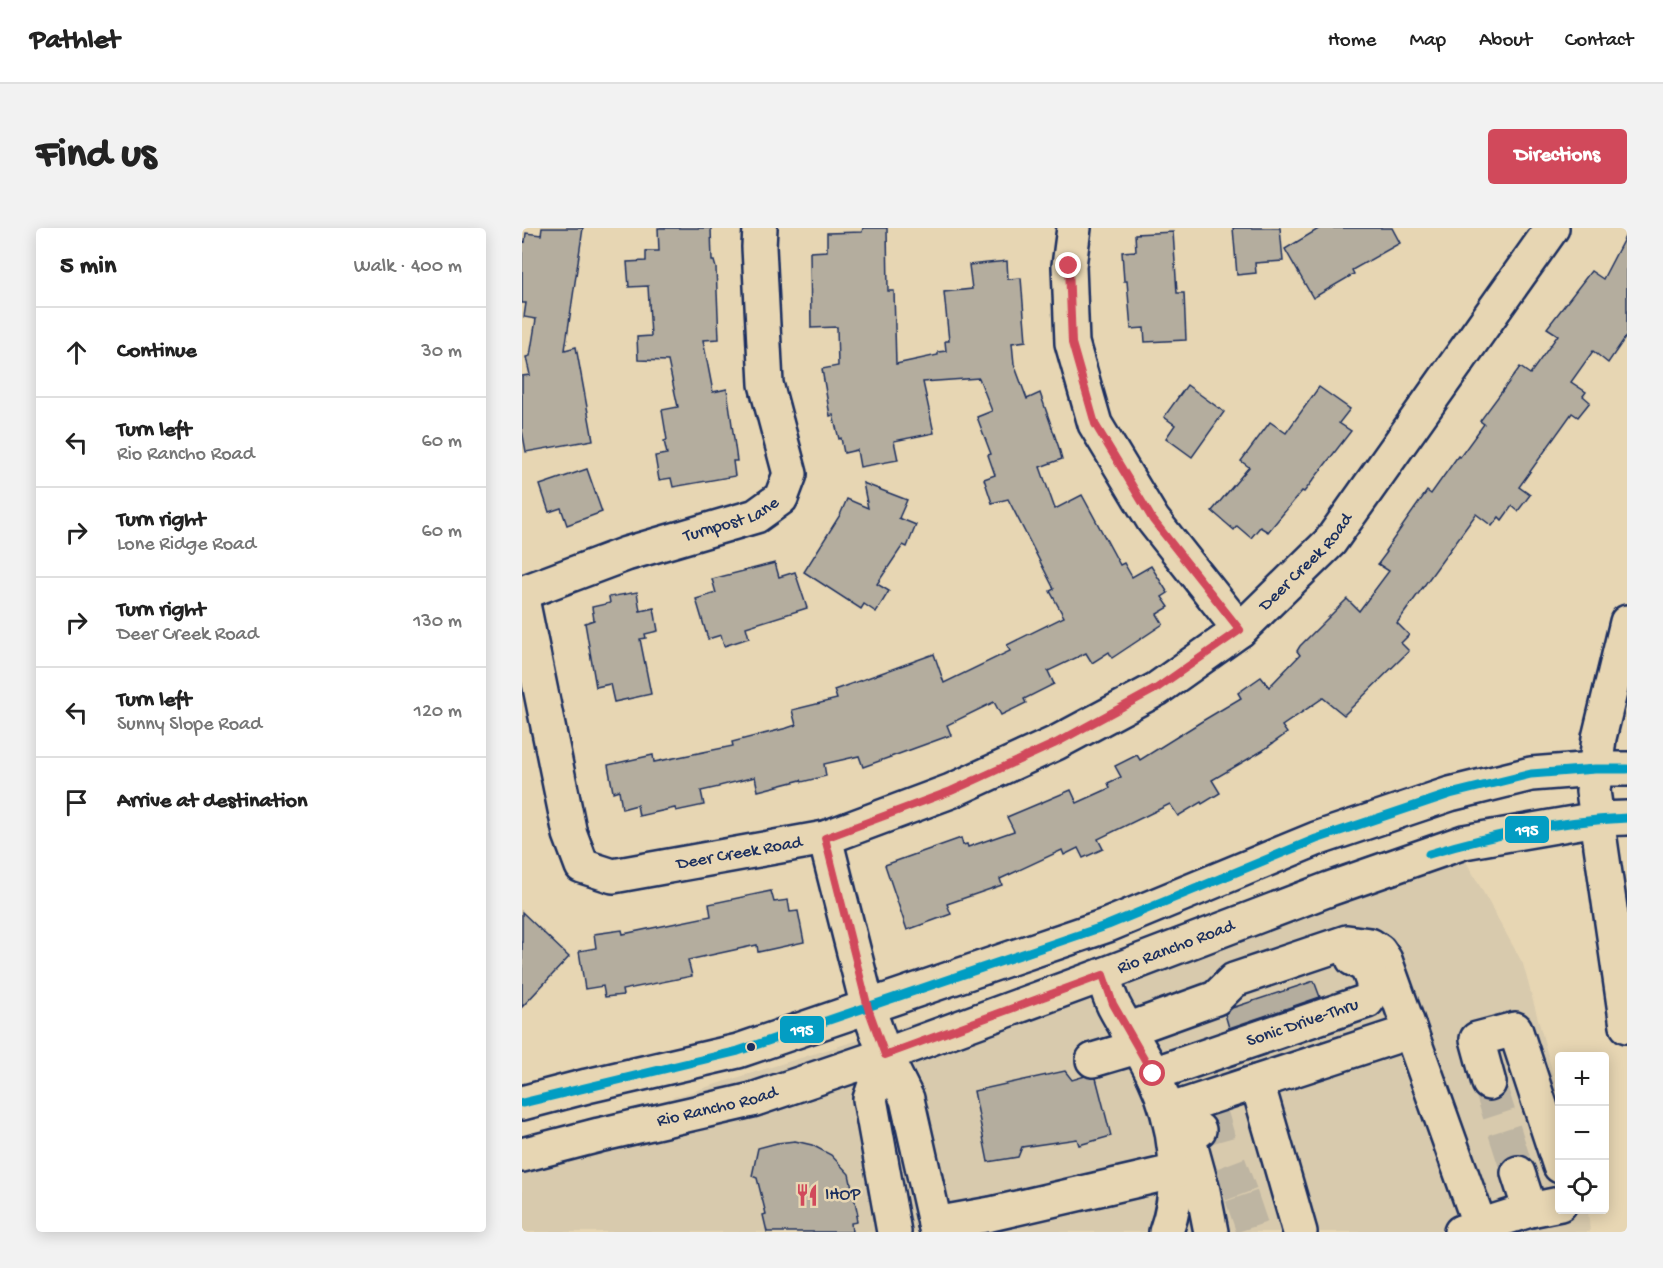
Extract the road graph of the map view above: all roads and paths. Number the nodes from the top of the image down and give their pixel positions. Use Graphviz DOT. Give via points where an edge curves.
graph roads {
  1 [pos="760,228"];
  2 [pos="1074,228"];
  3 [pos="1552,228"];
  4 [pos="522,593"];
  5 [pos="522,599"];
  6 [pos="1627,621"];
  7 [pos="1240,630"];
  8 [pos="1611,769"];
  9 [pos="1612,818"];
  10 [pos="825,838"];
  11 [pos="1103,975"];
  12 [pos="1216,998"];
  13 [pos="868,1008"];
  14 [pos="1627,1026"];
  15 [pos="1409,1032"];
  16 [pos="1139,1050"];
  17 [pos="885,1055"];
  18 [pos="1093,1060"];
  19 [pos="1489,1083"];
  20 [pos="522,1104"];
  21 [pos="1168,1112"];
  22 [pos="1257,1116"];
  23 [pos="1194,1152"];
  24 [pos="522,1155"];
  25 [pos="1558,1160"];
  26 [pos="1518,1173"];
  27 [pos="1545,1207"];
  28 [pos="1217,1224"];
  29 [pos="936,1228"];
  30 [pos="1471,1229"];
  31 [pos="894,1232"];
  32 [pos="1166,1232"];
  33 [pos="1300,1232"];
  1 -- 4 [label="main road, Turnpost Lane" via="766,384 790,474 781,498 756,516 626,554"];
  2 -- 7 [label="main road" via="1069,266 1072,343 1095,424 1153,520"];
  3 -- 7 [label="main road, Deer Creek Road" via="1329,542"];
  5 -- 10 [label="main road, Deer Creek Road" via="570,834 582,866 613,876"];
  6 -- 8 [label="main road" via="1599,738"];
  7 -- 10 [label="main road, Deer Creek Road" via="1157,688 1056,743 951,791"];
  8 -- 9 [label="main road" via="1593,791"];
  8 -- 13 [label="main road" via="1531,774 1450,794 1316,839 1108,925"];
  9 -- 11 [label="main road, Rio Rancho Road" via="1464,842"];
  9 -- 14 [label="main road"];
  10 -- 13 [label="main road"];
  11 -- 16 [label="main road" via="1113,1004"];
  11 -- 17 [label="main road, Rio Rancho Road"];
  12 -- 15 [label="main road" via="1234,980 1347,942 1370,945 1385,960"];
  12 -- 16 [label="main road"];
  12 -- 16 [label="main road, Sonic Drive-Thru" via="1346,959 1366,966 1374,985 1367,1001"];
  13 -- 17 [label="main road"];
  13 -- 20 [label="main road" via="738,1052"];
  15 -- 22 [label="main road"];
  15 -- 30 [label="main road"];
  16 -- 18 [label="main road"];
  16 -- 21 [label="main road"];
  17 -- 24 [label="main road, Rio Rancho Road" via="752,1100"];
  17 -- 29 [label="main road" via="906,1099"];
  17 -- 31 [label="main road" via="870,1099"];
  19 -- 25 [label="main road" via="1477,1039 1515,1029"];
  21 -- 22 [label="main road"];
  21 -- 23 [label="main road"];
  22 -- 33 [label="main road" via="1281,1200"];
  23 -- 28 [label="main road" via="1212,1188"];
  23 -- 29 [label="main road"];
  23 -- 32 [label="main road"];
  26 -- 27 [label="main road"];
  27 -- 30 [label="main road"];
}
